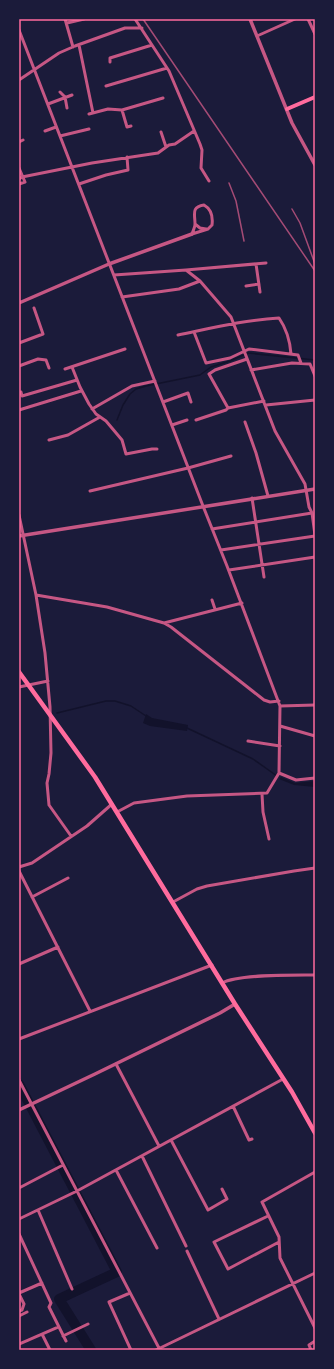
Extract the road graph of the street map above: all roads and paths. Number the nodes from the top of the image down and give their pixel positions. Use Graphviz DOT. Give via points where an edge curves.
graph roads {
  1 [pos="65,19"];
  2 [pos="84,19"];
  3 [pos="135,19"];
  4 [pos="250,19"];
  5 [pos="295,19"];
  6 [pos="308,19"];
  7 [pos="67,24"];
  8 [pos="142,28"];
  9 [pos="19,31"];
  10 [pos="315,34"];
  11 [pos="257,36"];
  12 [pos="79,45"];
  13 [pos="152,45"];
  14 [pos="73,47"];
  15 [pos="110,62"];
  16 [pos="167,68"];
  17 [pos="35,70"];
  18 [pos="19,80"];
  19 [pos="106,86"];
  20 [pos="60,92"];
  21 [pos="72,95"];
  22 [pos="65,97"];
  23 [pos="315,97"];
  24 [pos="163,98"];
  25 [pos="48,104"];
  26 [pos="67,108"];
  27 [pos="287,109"];
  28 [pos="122,110"];
  29 [pos="93,113"];
  30 [pos="89,114"];
  31 [pos="56,126"];
  32 [pos="131,126"];
  33 [pos="89,129"];
  34 [pos="45,131"];
  35 [pos="194,131"];
  36 [pos="161,132"];
  37 [pos="60,136"];
  38 [pos="24,140"];
  39 [pos="19,142"];
  40 [pos="166,147"];
  41 [pos="127,156"];
  42 [pos="315,165"];
  43 [pos="72,167"];
  44 [pos="19,168"];
  45 [pos="21,178"];
  46 [pos="209,181"];
  47 [pos="19,184"];
  48 [pos="79,184"];
  49 [pos="195,224"];
  50 [pos="208,229"];
  51 [pos="192,234"];
  52 [pos="266,263"];
  53 [pos="109,264"];
  54 [pos="256,264"];
  55 [pos="186,270"];
  56 [pos="114,275"];
  57 [pos="200,282"];
  58 [pos="259,284"];
  59 [pos="246,286"];
  60 [pos="260,292"];
  61 [pos="122,297"];
  62 [pos="19,302"];
  63 [pos="34,308"];
  64 [pos="233,323"];
  65 [pos="194,332"];
  66 [pos="178,335"];
  67 [pos="19,343"];
  68 [pos="125,349"];
  69 [pos="245,354"];
  70 [pos="291,354"];
  71 [pos="301,362"];
  72 [pos="19,366"];
  73 [pos="72,367"];
  74 [pos="49,368"];
  75 [pos="65,369"];
  76 [pos="251,370"];
  77 [pos="315,376"];
  78 [pos="77,380"];
  79 [pos="155,382"];
  80 [pos="81,391"];
  81 [pos="21,392"];
  82 [pos="315,400"];
  83 [pos="264,401"];
  84 [pos="163,402"];
  85 [pos="191,402"];
  86 [pos="266,405"];
  87 [pos="228,408"];
  88 [pos="92,409"];
  89 [pos="19,410"];
  90 [pos="100,417"];
  91 [pos="186,420"];
  92 [pos="196,420"];
  93 [pos="244,422"];
  94 [pos="172,425"];
  95 [pos="49,440"];
  96 [pos="158,449"];
  97 [pos="231,456"];
  98 [pos="188,468"];
  99 [pos="315,488"];
  100 [pos="306,490"];
  101 [pos="90,491"];
  102 [pos="268,496"];
  103 [pos="252,498"];
  104 [pos="203,506"];
  105 [pos="312,513"];
  106 [pos="19,516"];
  107 [pos="256,522"];
  108 [pos="212,529"];
  109 [pos="315,530"];
  110 [pos="21,535"];
  111 [pos="315,536"];
  112 [pos="259,545"];
  113 [pos="221,550"];
  114 [pos="315,558"];
  115 [pos="262,566"];
  116 [pos="229,570"];
  117 [pos="264,576"];
  118 [pos="36,595"];
  119 [pos="212,600"];
  120 [pos="242,603"];
  121 [pos="215,609"];
  122 [pos="164,623"];
  123 [pos="19,672"];
  124 [pos="48,680"];
  125 [pos="29,685"];
  126 [pos="19,687"];
  127 [pos="279,702"];
  128 [pos="315,705"];
  129 [pos="280,706"];
  130 [pos="50,714"];
  131 [pos="280,726"];
  132 [pos="315,736"];
  133 [pos="248,741"];
  134 [pos="280,746"];
  135 [pos="279,773"];
  136 [pos="315,778"];
  137 [pos="262,794"];
  138 [pos="112,804"];
  139 [pos="116,812"];
  140 [pos="71,836"];
  141 [pos="268,839"];
  142 [pos="19,867"];
  143 [pos="315,868"];
  144 [pos="19,871"];
  145 [pos="68,878"];
  146 [pos="32,897"];
  147 [pos="173,902"];
  148 [pos="58,947"];
  149 [pos="19,964"];
  150 [pos="212,965"];
  151 [pos="315,975"];
  152 [pos="222,983"];
  153 [pos="235,1004"];
  154 [pos="90,1012"];
  155 [pos="19,1038"];
  156 [pos="116,1064"];
  157 [pos="283,1079"];
  158 [pos="19,1080"];
  159 [pos="31,1104"];
  160 [pos="233,1106"];
  161 [pos="19,1110"];
  162 [pos="315,1133"];
  163 [pos="252,1139"];
  164 [pos="171,1140"];
  165 [pos="159,1146"];
  166 [pos="142,1156"];
  167 [pos="63,1165"];
  168 [pos="116,1170"];
  169 [pos="315,1172"];
  170 [pos="19,1188"];
  171 [pos="222,1188"];
  172 [pos="77,1191"];
  173 [pos="38,1210"];
  174 [pos="268,1216"];
  175 [pos="19,1219"];
  176 [pos="19,1234"];
  177 [pos="279,1242"];
  178 [pos="186,1246"];
  179 [pos="157,1248"];
  180 [pos="187,1251"];
  181 [pos="315,1273"];
  182 [pos="42,1283"];
  183 [pos="293,1284"];
  184 [pos="72,1289"];
  185 [pos="130,1293"];
  186 [pos="19,1294"];
  187 [pos="19,1311"];
  188 [pos="27,1312"];
  189 [pos="19,1316"];
  190 [pos="219,1319"];
  191 [pos="88,1324"];
  192 [pos="58,1326"];
  193 [pos="315,1328"];
  194 [pos="42,1334"];
  195 [pos="63,1336"];
  196 [pos="66,1341"];
  197 [pos="315,1341"];
  198 [pos="19,1344"];
  199 [pos="158,1349"];
  200 [pos="50,1350"];
  201 [pos="131,1350"];
  202 [pos="311,1350"];
  1 -- 7 [label="street"];
  2 -- 7 [label="street"];
  3 -- 8 [label="street"];
  4 -- 11 [label="street"];
  5 -- 11 [label="street"];
  6 -- 10 [label="street"];
  7 -- 14 [label="street"];
  8 -- 12 [label="street" via="125,28"];
  8 -- 13 [label="street"];
  9 -- 17 [label="street"];
  11 -- 27 [label="street"];
  12 -- 14 [label="street"];
  12 -- 29 [label="street"];
  13 -- 15 [label="street" via="110,58"];
  13 -- 16 [label="street"];
  14 -- 17 [label="street" via="59,53"];
  16 -- 19 [label="street"];
  16 -- 35 [label="street"];
  17 -- 18 [label="street"];
  17 -- 25 [label="street"];
  20 -- 22 [label="street"];
  21 -- 22 [label="street"];
  22 -- 25 [label="street"];
  22 -- 26 [label="street"];
  23 -- 27 [label="main road"];
  24 -- 28 [label="street"];
  25 -- 31 [label="street"];
  27 -- 42 [label="street"];
  28 -- 29 [label="street" via="108,109"];
  28 -- 32 [label="street" via="127,127"];
  29 -- 30 [label="street"];
  31 -- 34 [label="street"];
  31 -- 37 [label="street"];
  33 -- 37 [label="street"];
  35 -- 40 [label="street"];
  35 -- 46 [label="street" via="202,150 201,168"];
  36 -- 40 [label="street"];
  37 -- 43 [label="street"];
  38 -- 39 [label="street"];
  40 -- 41 [label="street" via="158,153"];
  41 -- 43 [label="street"];
  41 -- 48 [label="street" via="128,170"];
  43 -- 45 [label="street"];
  43 -- 48 [label="street"];
  44 -- 45 [label="street"];
  45 -- 47 [label="street" via="25,182"];
  48 -- 53 [label="street"];
  49 -- 50 [label="street"];
  49 -- 50 [label="street" via="196,208 204,205 209,209 213,221"];
  49 -- 51 [label="street"];
  50 -- 51 [label="street"];
  51 -- 53 [label="street"];
  52 -- 54 [label="street"];
  53 -- 56 [label="street"];
  53 -- 62 [label="street"];
  54 -- 55 [label="street"];
  54 -- 58 [label="street"];
  55 -- 56 [label="street"];
  55 -- 57 [label="street"];
  56 -- 61 [label="street"];
  57 -- 61 [label="street" via="179,289"];
  57 -- 64 [label="street" via="231,317"];
  58 -- 59 [label="street"];
  58 -- 60 [label="street"];
  61 -- 79 [label="street"];
  63 -- 67 [label="street" via="43,334"];
  64 -- 65 [label="street"];
  64 -- 69 [label="street"];
  64 -- 70 [label="street" via="279,318"];
  65 -- 66 [label="street"];
  65 -- 69 [label="street" via="206,363"];
  68 -- 73 [label="street"];
  69 -- 70 [label="street" via="249,349"];
  69 -- 76 [label="street"];
  69 -- 87 [label="street" via="235,364 209,374"];
  70 -- 71 [label="street" via="298,355"];
  71 -- 76 [label="street"];
  71 -- 77 [label="street" via="310,364"];
  72 -- 74 [label="street" via="38,359 46,360"];
  73 -- 75 [label="street"];
  73 -- 78 [label="street"];
  76 -- 83 [label="street"];
  78 -- 80 [label="street"];
  78 -- 81 [label="street" via="22,396"];
  79 -- 84 [label="street"];
  79 -- 88 [label="street" via="132,386"];
  80 -- 88 [label="street"];
  80 -- 89 [label="street"];
  82 -- 86 [label="street"];
  83 -- 86 [label="street"];
  83 -- 87 [label="street"];
  84 -- 85 [label="street" via="188,393"];
  84 -- 94 [label="street"];
  86 -- 100 [label="street" via="275,432"];
  87 -- 92 [label="street"];
  88 -- 90 [label="street"];
  90 -- 95 [label="street" via="68,435"];
  90 -- 96 [label="street" via="122,440 126,454"];
  91 -- 94 [label="street"];
  93 -- 102 [label="street"];
  94 -- 98 [label="street"];
  97 -- 98 [label="street"];
  98 -- 101 [label="street"];
  98 -- 104 [label="street"];
  99 -- 100 [label="street"];
  100 -- 102 [label="street"];
  100 -- 105 [label="street"];
  102 -- 103 [label="street"];
  103 -- 104 [label="street"];
  103 -- 107 [label="street"];
  104 -- 108 [label="street"];
  104 -- 110 [label="street"];
  105 -- 107 [label="street"];
  105 -- 109 [label="street"];
  106 -- 110 [label="street"];
  107 -- 108 [label="street"];
  107 -- 112 [label="street"];
  108 -- 113 [label="street"];
  109 -- 111 [label="street"];
  110 -- 118 [label="street"];
  111 -- 112 [label="street"];
  112 -- 113 [label="street"];
  112 -- 115 [label="street"];
  113 -- 116 [label="street"];
  114 -- 115 [label="street"];
  115 -- 116 [label="street"];
  115 -- 117 [label="street"];
  116 -- 120 [label="street"];
  118 -- 122 [label="street" via="107,608"];
  118 -- 124 [label="street"];
  119 -- 121 [label="street"];
  120 -- 121 [label="street"];
  120 -- 127 [label="street"];
  121 -- 122 [label="street"];
  122 -- 127 [label="street" via="264,700"];
  123 -- 125 [label="highway"];
  124 -- 125 [label="street"];
  124 -- 130 [label="street"];
  125 -- 126 [label="street"];
  125 -- 130 [label="highway"];
  127 -- 129 [label="street"];
  128 -- 129 [label="street"];
  129 -- 131 [label="street"];
  130 -- 138 [label="highway"];
  130 -- 140 [label="street" via="51,753 47,783 49,805"];
  131 -- 132 [label="street"];
  131 -- 134 [label="street"];
  133 -- 134 [label="street"];
  134 -- 135 [label="street"];
  135 -- 136 [label="street" via="296,780"];
  135 -- 137 [label="street" via="267,793"];
  137 -- 139 [label="street" via="187,796 134,803"];
  137 -- 141 [label="street"];
  138 -- 139 [label="highway"];
  138 -- 140 [label="street"];
  139 -- 147 [label="highway"];
  140 -- 142 [label="street" via="32,863"];
  143 -- 147 [label="street" via="207,886"];
  144 -- 146 [label="street"];
  145 -- 146 [label="street"];
  146 -- 148 [label="street"];
  147 -- 150 [label="highway"];
  148 -- 149 [label="street"];
  148 -- 154 [label="street"];
  150 -- 152 [label="highway"];
  150 -- 154 [label="street"];
  151 -- 152 [label="street" via="255,977"];
  152 -- 153 [label="highway"];
  153 -- 156 [label="street"];
  153 -- 157 [label="highway"];
  154 -- 155 [label="street"];
  156 -- 159 [label="street"];
  156 -- 165 [label="street"];
  157 -- 160 [label="street"];
  157 -- 162 [label="highway"];
  158 -- 159 [label="street"];
  159 -- 161 [label="street"];
  159 -- 167 [label="street"];
  160 -- 163 [label="street" via="249,1140"];
  160 -- 164 [label="street"];
  164 -- 165 [label="street"];
  164 -- 171 [label="street" via="208,1210 227,1199"];
  165 -- 166 [label="street"];
  166 -- 168 [label="street"];
  166 -- 178 [label="street"];
  167 -- 170 [label="street"];
  167 -- 172 [label="street"];
  168 -- 172 [label="street"];
  168 -- 179 [label="street"];
  169 -- 174 [label="street" via="262,1202"];
  172 -- 173 [label="street"];
  172 -- 185 [label="street"];
  173 -- 175 [label="street"];
  173 -- 184 [label="street"];
  174 -- 177 [label="street"];
  174 -- 177 [label="street" via="214,1242 228,1269"];
  176 -- 182 [label="street"];
  177 -- 183 [label="street" via="280,1258"];
  180 -- 190 [label="street"];
  181 -- 183 [label="street"];
  182 -- 186 [label="street"];
  182 -- 192 [label="street"];
  183 -- 190 [label="street"];
  183 -- 193 [label="street"];
  185 -- 199 [label="street"];
  185 -- 201 [label="street" via="109,1302"];
  186 -- 187 [label="street" via="24,1304"];
  188 -- 189 [label="street"];
  190 -- 199 [label="street"];
  191 -- 195 [label="street"];
  192 -- 194 [label="street"];
  192 -- 195 [label="street"];
  194 -- 198 [label="street"];
  194 -- 200 [label="street"];
  195 -- 196 [label="street"];
  197 -- 202 [label="street" via="309,1345"];
}
